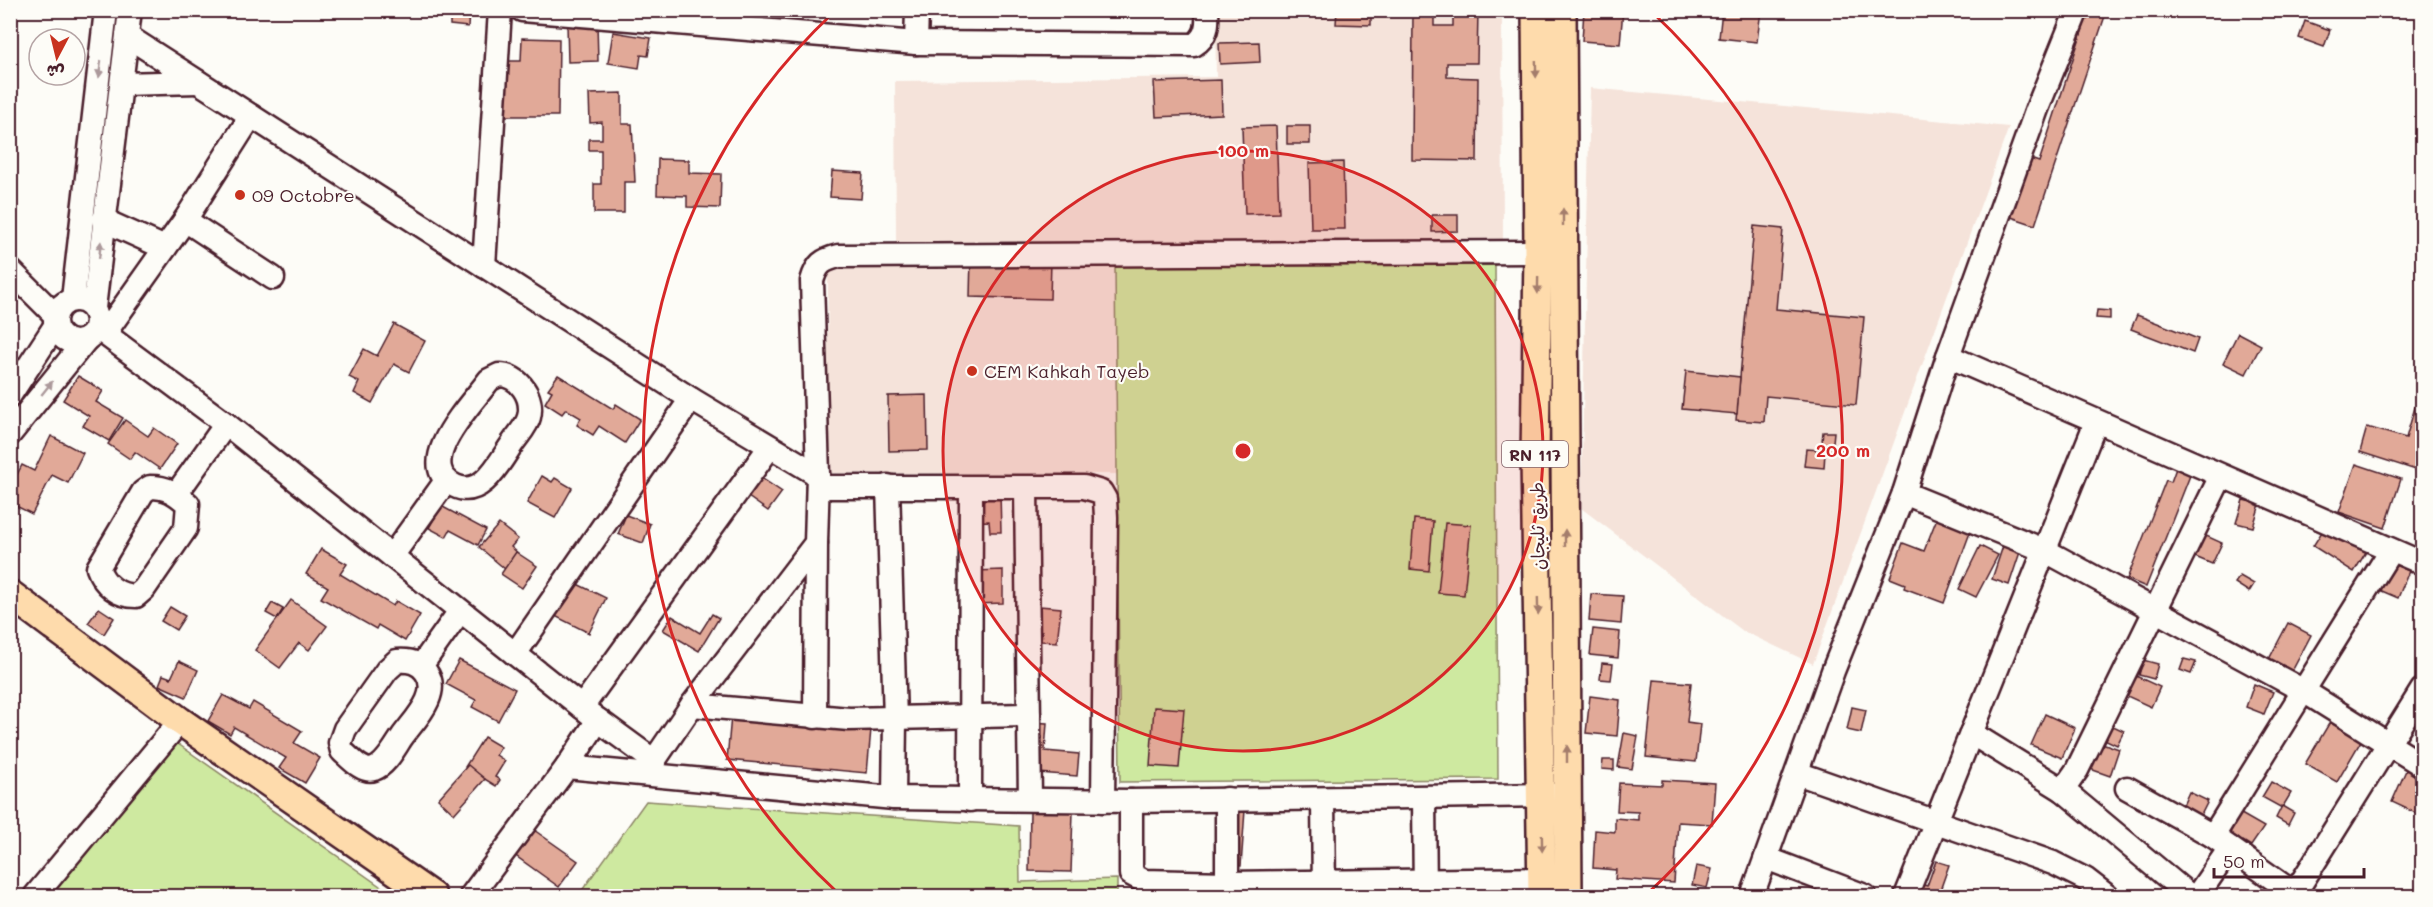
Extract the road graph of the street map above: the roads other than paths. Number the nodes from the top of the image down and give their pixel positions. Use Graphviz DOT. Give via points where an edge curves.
graph roads {
  1 [pos="106,10"];
  2 [pos="130,10"];
  3 [pos="500,10"];
  4 [pos="522,10"];
  5 [pos="917,10"];
  6 [pos="1208,10"];
  7 [pos="1536,10"];
  8 [pos="1562,10"];
  9 [pos="2077,10"];
  10 [pos="743,19"];
  11 [pos="128,36"];
  12 [pos="916,44"];
  13 [pos="198,82"];
  14 [pos="122,84"];
  15 [pos="251,116"];
  16 [pos="104,220"];
  17 [pos="185,220"];
  18 [pos="165,248"];
  19 [pos="1538,252"];
  20 [pos="484,266"];
  21 [pos="10,270"];
  22 [pos="273,278"];
  23 [pos="55,320"];
  24 [pos="91,322"];
  25 [pos="1948,356"];
  26 [pos="10,395"];
  27 [pos="691,399"];
  28 [pos="2096,422"];
  29 [pos="226,424"];
  30 [pos="10,434"];
  31 [pos="769,448"];
  32 [pos="2220,476"];
  33 [pos="446,481"];
  34 [pos="818,481"];
  35 [pos="888,486"];
  36 [pos="971,488"];
  37 [pos="1026,489"];
  38 [pos="177,493"];
  39 [pos="1904,493"];
  40 [pos="816,543"];
  41 [pos="2044,550"];
  42 [pos="2391,550"];
  43 [pos="392,556"];
  44 [pos="2422,563"];
  45 [pos="10,594"];
  46 [pos="460,611"];
  47 [pos="2154,611"];
  48 [pos="515,654"];
  49 [pos="421,666"];
  50 [pos="2302,690"];
  51 [pos="2422,690"];
  52 [pos="692,705"];
  53 [pos="590,714"];
  54 [pos="1029,715"];
  55 [pos="815,717"];
  56 [pos="970,717"];
  57 [pos="895,720"];
  58 [pos="180,721"];
  59 [pos="1971,733"];
  60 [pos="2390,744"];
  61 [pos="2422,765"];
  62 [pos="567,766"];
  63 [pos="650,767"];
  64 [pos="1797,774"];
  65 [pos="2127,788"];
  66 [pos="2063,790"];
  67 [pos="1554,795"];
  68 [pos="894,798"];
  69 [pos="1424,798"];
  70 [pos="1030,799"];
  71 [pos="1227,799"];
  72 [pos="1323,799"];
  73 [pos="970,800"];
  74 [pos="1103,801"];
  75 [pos="1131,801"];
  76 [pos="1936,822"];
  77 [pos="2222,842"];
  78 [pos="1766,858"];
  79 [pos="1543,888"];
  80 [pos="1324,889"];
  81 [pos="1425,889"];
  82 [pos="1227,890"];
  83 [pos="2297,895"];
  84 [pos="35,897"];
  85 [pos="432,897"];
  86 [pos="471,897"];
  87 [pos="1568,897"];
  88 [pos="1752,897"];
  89 [pos="1865,897"];
  90 [pos="1906,897"];
  91 [pos="2107,897"];
  92 [pos="2190,897"];
  93 [pos="2197,897"];
  1 -- 24 [label="street, one-way"];
  2 -- 11 [label="street"];
  3 -- 20 [label="street"];
  4 -- 10 [label="street"];
  5 -- 12 [label="street"];
  6 -- 12 [label="street" via="1208,25 1202,40 1194,45"];
  7 -- 19 [label="main road, طريق ثليجان / RN 117, one-way"];
  67 -- 8 [label="main road, طريق ثليجان / RN 117, one-way"];
  9 -- 25 [label="street"];
  10 -- 12 [label="street"];
  11 -- 13 [label="street"];
  11 -- 14 [label="street"];
  13 -- 14 [label="street"];
  13 -- 15 [label="street"];
  14 -- 16 [label="street"];
  15 -- 17 [label="street"];
  15 -- 20 [label="street"];
  16 -- 18 [label="street"];
  24 -- 16 [label="street, one-way"];
  17 -- 18 [label="street"];
  17 -- 22 [label="street"];
  18 -- 24 [label="street"];
  19 -- 34 [label="street" via="839,255 823,260 812,281"];
  19 -- 67 [label="main road, طريق ثليجان / RN 117, one-way" via="1535,458"];
  20 -- 27 [label="street"];
  21 -- 23 [label="street"];
  23 -- 24 [label="street" via="62,304"];
  23 -- 24 [label="street" via="60,335 67,341"];
  23 -- 26 [label="street"];
  24 -- 29 [label="street"];
  30 -- 24 [label="street, one-way"];
  25 -- 28 [label="street"];
  25 -- 39 [label="street"];
  27 -- 31 [label="street"];
  27 -- 48 [label="street"];
  28 -- 32 [label="street"];
  28 -- 41 [label="street"];
  29 -- 38 [label="street"];
  29 -- 43 [label="street"];
  31 -- 34 [label="street"];
  31 -- 53 [label="street"];
  32 -- 42 [label="street"];
  32 -- 47 [label="street"];
  33 -- 33 [label="street" via="461,488 473,488 487,479 529,419 530,399 522,386 506,375 489,380 443,443 438,458"];
  33 -- 43 [label="street"];
  34 -- 35 [label="street"];
  34 -- 40 [label="street"];
  35 -- 36 [label="street"];
  35 -- 57 [label="street"];
  36 -- 37 [label="street"];
  36 -- 56 [label="street"];
  37 -- 54 [label="street"];
  37 -- 74 [label="street" via="1094,489 1105,499"];
  38 -- 38 [label="street" via="161,487 143,492 100,561 101,578 111,588 126,596 136,596 168,554 186,528 189,514 188,504"];
  39 -- 41 [label="street"];
  39 -- 64 [label="street" via="1833,671"];
  40 -- 52 [label="street"];
  40 -- 55 [label="street"];
  41 -- 47 [label="street"];
  41 -- 59 [label="street"];
  42 -- 44 [label="street"];
  42 -- 50 [label="street"];
  43 -- 46 [label="street"];
  45 -- 58 [label="main road"];
  46 -- 48 [label="street"];
  46 -- 49 [label="street"];
  47 -- 50 [label="street"];
  47 -- 66 [label="street" via="2077,770"];
  48 -- 53 [label="street"];
  49 -- 49 [label="street" via="397,661 342,735 342,751 366,769 374,769 386,759 428,700 430,678"];
  50 -- 60 [label="street"];
  50 -- 77 [label="street"];
  51 -- 60 [label="street"];
  52 -- 55 [label="street"];
  52 -- 63 [label="street"];
  53 -- 62 [label="street"];
  53 -- 63 [label="street"];
  54 -- 56 [label="street"];
  54 -- 70 [label="street"];
  55 -- 57 [label="street"];
  56 -- 57 [label="street"];
  56 -- 73 [label="street"];
  57 -- 68 [label="street"];
  58 -- 84 [label="street"];
  58 -- 85 [label="main road"];
  59 -- 66 [label="street"];
  59 -- 76 [label="street"];
  60 -- 61 [label="street"];
  60 -- 83 [label="street"];
  62 -- 63 [label="street"];
  62 -- 86 [label="street"];
  63 -- 68 [label="street"];
  64 -- 76 [label="street"];
  64 -- 78 [label="street"];
  65 -- 77 [label="street"];
  66 -- 92 [label="street"];
  67 -- 69 [label="street"];
  67 -- 79 [label="main road, طريق ثليجان / RN 117, one-way"];
  67 -- 87 [label="main road, طريق ثليجان / RN 117"];
  68 -- 73 [label="street"];
  69 -- 72 [label="street"];
  69 -- 81 [label="street"];
  70 -- 73 [label="street"];
  70 -- 74 [label="street"];
  71 -- 72 [label="street"];
  71 -- 75 [label="street"];
  71 -- 82 [label="street"];
  72 -- 80 [label="street"];
  74 -- 75 [label="street"];
  75 -- 82 [label="street" via="1131,874 1135,878"];
  76 -- 90 [label="street"];
  76 -- 91 [label="street" via="2053,863 2085,879"];
  77 -- 83 [label="street"];
  77 -- 93 [label="street"];
  78 -- 88 [label="street"];
  78 -- 89 [label="street"];
  79 -- 81 [label="street"];
  80 -- 81 [label="street"];
  80 -- 82 [label="street"];
}
